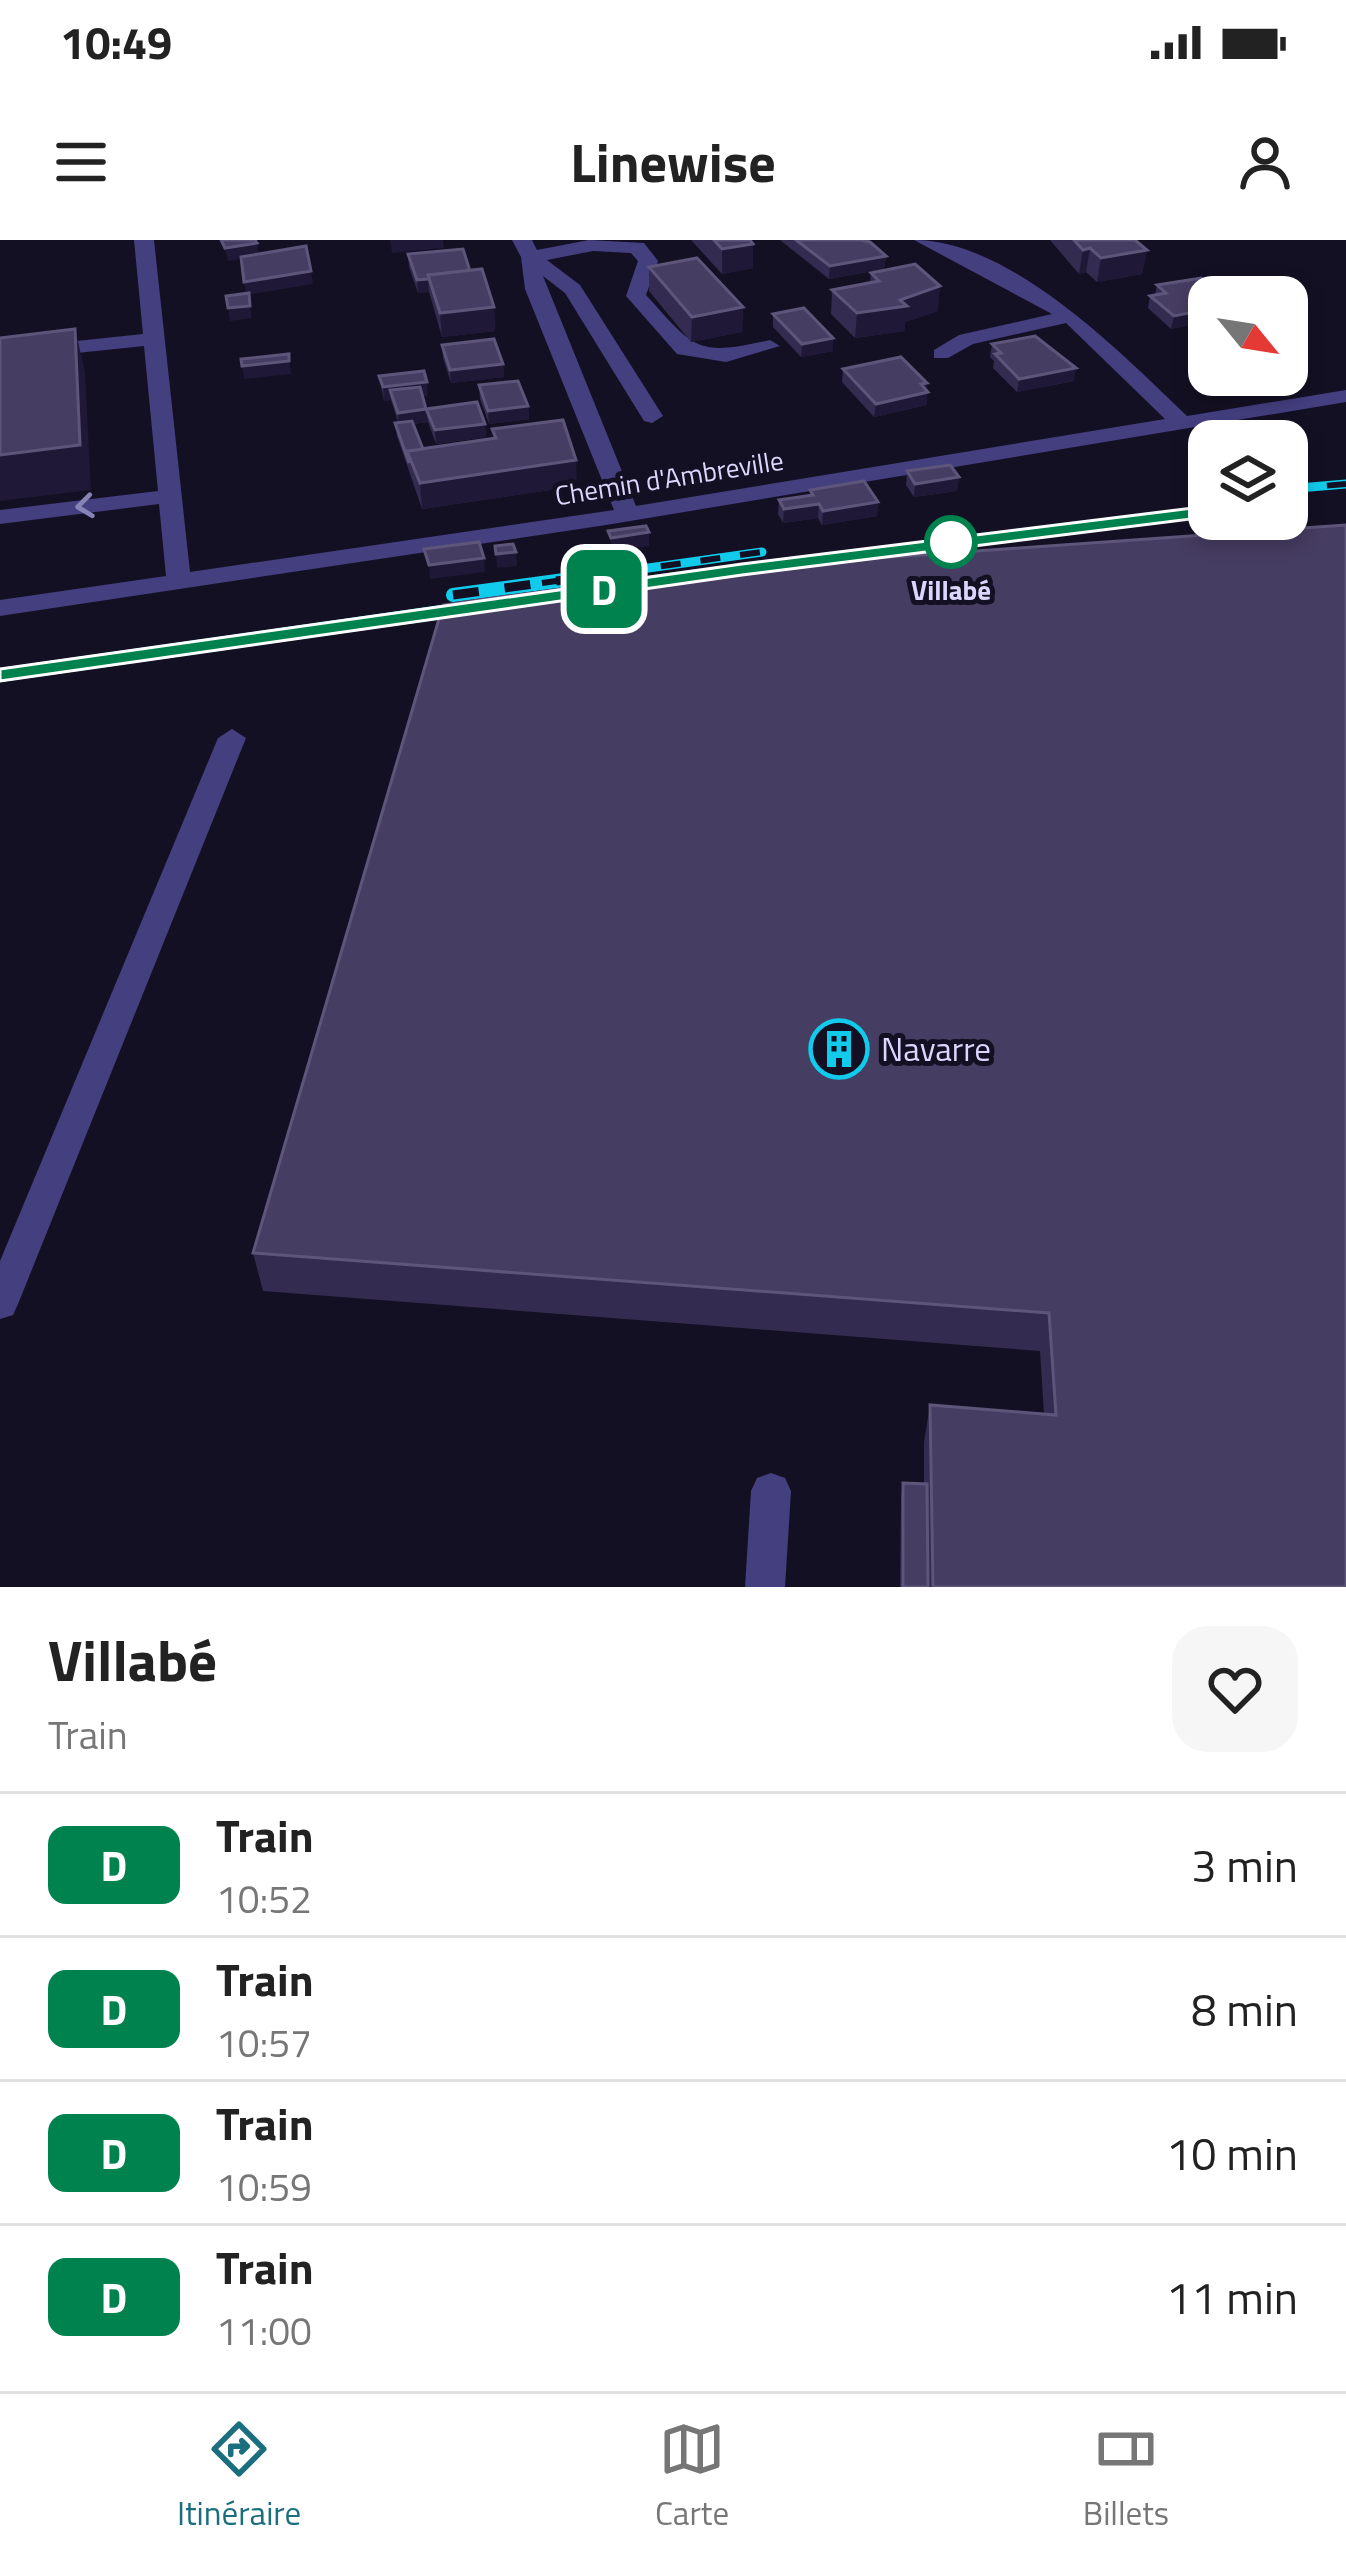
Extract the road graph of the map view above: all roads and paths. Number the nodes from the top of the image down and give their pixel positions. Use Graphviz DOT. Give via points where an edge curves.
graph roads {
  1 [pos="144,240"];
  2 [pos="924,240"];
  3 [pos="527,249"];
  4 [pos="1070,316"];
  5 [pos="153,339"];
  6 [pos="770,346"];
  7 [pos="941,354"];
  8 [pos="0,355"];
  9 [pos="1346,396"];
  10 [pos="652,416"];
  11 [pos="1184,425"];
  12 [pos="170,496"];
  13 [pos="628,514"];
  14 [pos="0,517"];
  15 [pos="179,585"];
  16 [pos="0,608"];
  17 [pos="232,738"];
  18 [pos="0,1304"];
  19 [pos="771,1491"];
  20 [pos="765,1587"];
  1 -- 5 [label="street"];
  2 -- 4 [label="street"];
  3 -- 6 [label="street" via="637,247 648,260 636,296 685,350 726,356"];
  3 -- 10 [label="street" via="573,289"];
  3 -- 13 [label="street" via="535,289"];
  4 -- 7 [label="street" via="966,339"];
  4 -- 11 [label="street"];
  5 -- 8 [label="street"];
  5 -- 12 [label="street"];
  9 -- 11 [label="street, Chemin d'Ambreville"];
  11 -- 13 [label="street, Chemin d'Ambreville"];
  12 -- 14 [label="street, one-way"];
  12 -- 15 [label="street"];
  13 -- 15 [label="street, Chemin d'Ambreville"];
  15 -- 16 [label="street, Chemin d'Ambreville"];
  17 -- 18 [label="street"];
  19 -- 20 [label="street"];
}
